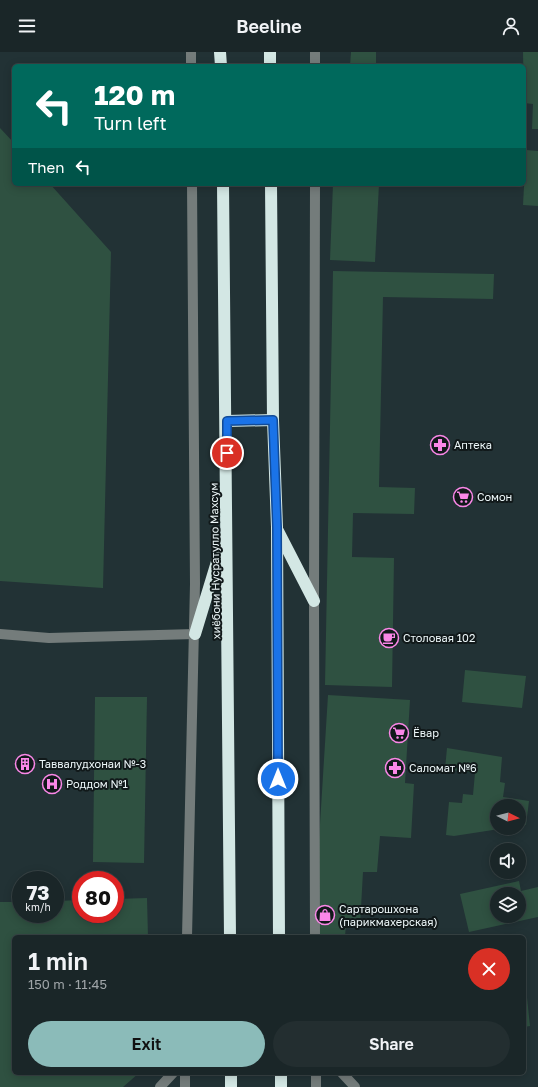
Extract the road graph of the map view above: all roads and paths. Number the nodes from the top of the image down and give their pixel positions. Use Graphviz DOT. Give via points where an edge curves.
graph roads {
  1 [pos="191,52"];
  2 [pos="220,52"];
  3 [pos="270,52"];
  4 [pos="315,52"];
  5 [pos="191,64"];
  6 [pos="221,64"];
  7 [pos="270,64"];
  8 [pos="315,64"];
  9 [pos="192,186"];
  10 [pos="223,186"];
  11 [pos="271,186"];
  12 [pos="315,186"];
  13 [pos="273,420"];
  14 [pos="227,421"];
  15 [pos="277,527"];
  16 [pos="226,532"];
  17 [pos="314,601"];
  18 [pos="0,634"];
  19 [pos="195,634"];
  20 [pos="187,935"];
  21 [pos="230,935"];
  22 [pos="279,935"];
  23 [pos="315,935"];
  24 [pos="171,1075"];
  25 [pos="185,1075"];
  26 [pos="231,1075"];
  27 [pos="281,1075"];
  28 [pos="316,1075"];
  29 [pos="344,1075"];
  30 [pos="160,1087"];
  31 [pos="185,1087"];
  32 [pos="231,1087"];
  33 [pos="281,1087"];
  34 [pos="316,1087"];
  35 [pos="355,1087"];
  1 -- 5 [label="street"];
  2 -- 6 [label="highway"];
  3 -- 7 [label="highway"];
  4 -- 8 [label="street"];
  9 -- 19 [label="street"];
  10 -- 14 [label="highway, хиёбони Нусратулло Махсум"];
  11 -- 13 [label="highway"];
  12 -- 17 [label="street"];
  13 -- 14 [label="highway"];
  13 -- 15 [label="highway"];
  14 -- 16 [label="highway, хиёбони Нусратулло Махсум"];
  15 -- 17 [label="highway"];
  15 -- 22 [label="highway"];
  16 -- 19 [label="highway"];
  16 -- 21 [label="highway, хиёбони Нусратулло Махсум" via="230,659"];
  17 -- 23 [label="street"];
  18 -- 19 [label="street" via="49,638"];
  19 -- 20 [label="street"];
  24 -- 30 [label="street"];
  25 -- 31 [label="street"];
  26 -- 32 [label="highway"];
  27 -- 33 [label="highway"];
  28 -- 34 [label="street"];
  29 -- 35 [label="street"];
}
